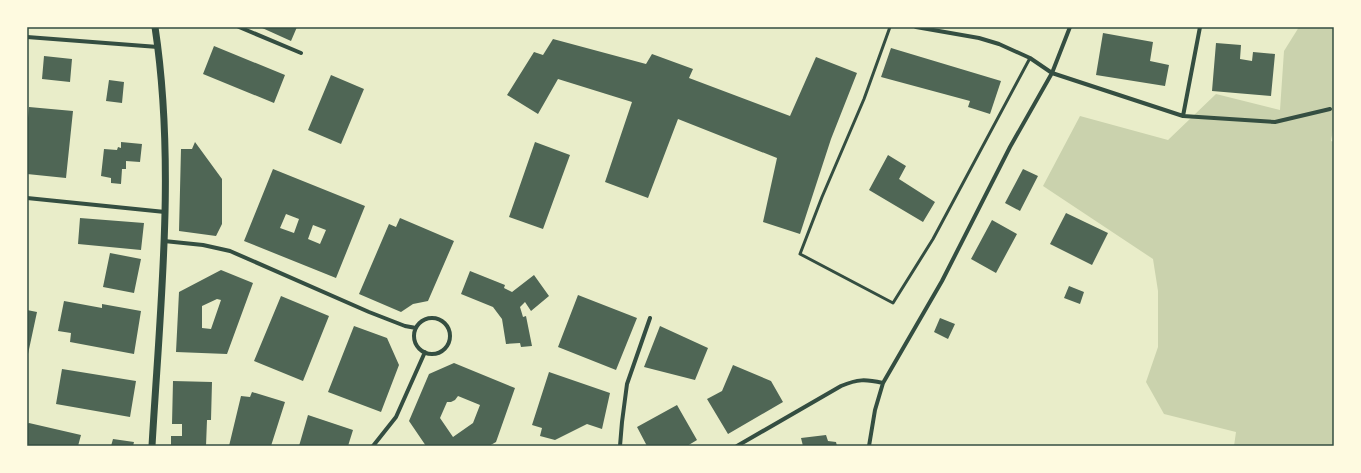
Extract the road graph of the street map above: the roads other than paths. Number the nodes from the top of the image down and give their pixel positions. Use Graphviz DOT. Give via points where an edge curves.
graph roads {
  1 [pos="155,27"];
  2 [pos="239,27"];
  3 [pos="890,27"];
  4 [pos="916,27"];
  5 [pos="1070,27"];
  6 [pos="1200,27"];
  7 [pos="27,37"];
  8 [pos="158,48"];
  9 [pos="301,53"];
  10 [pos="1030,58"];
  11 [pos="1052,73"];
  12 [pos="1330,109"];
  13 [pos="1183,116"];
  14 [pos="27,198"];
  15 [pos="165,212"];
  16 [pos="164,241"];
  17 [pos="650,318"];
  18 [pos="416,328"];
  19 [pos="425,352"];
  20 [pos="883,383"];
  21 [pos="152,446"];
  22 [pos="373,446"];
  23 [pos="620,446"];
  24 [pos="737,446"];
  25 [pos="869,446"];
  1 -- 8 [label="street"];
  2 -- 9 [label="street"];
  3 -- 10 [label="lane" via="864,99 800,254 893,303 933,239"];
  4 -- 10 [label="street" via="974,37 999,44"];
  5 -- 11 [label="street"];
  6 -- 13 [label="street"];
  7 -- 8 [label="street"];
  8 -- 15 [label="street" via="163,113"];
  10 -- 11 [label="street"];
  11 -- 13 [label="street"];
  11 -- 20 [label="street" via="1010,147 942,281"];
  12 -- 13 [label="street" via="1275,122"];
  14 -- 15 [label="street"];
  15 -- 16 [label="street"];
  16 -- 18 [label="street" via="230,251 370,312"];
  16 -- 21 [label="street"];
  17 -- 23 [label="street" via="627,384"];
  18 -- 19 [label="street" via="414,339 418,347"];
  18 -- 19 [label="street" via="419,323 433,318 446,325 449,332 446,347 440,352"];
  19 -- 22 [label="street" via="396,417"];
  20 -- 24 [label="street" via="854,380"];
  20 -- 25 [label="street"];
}
